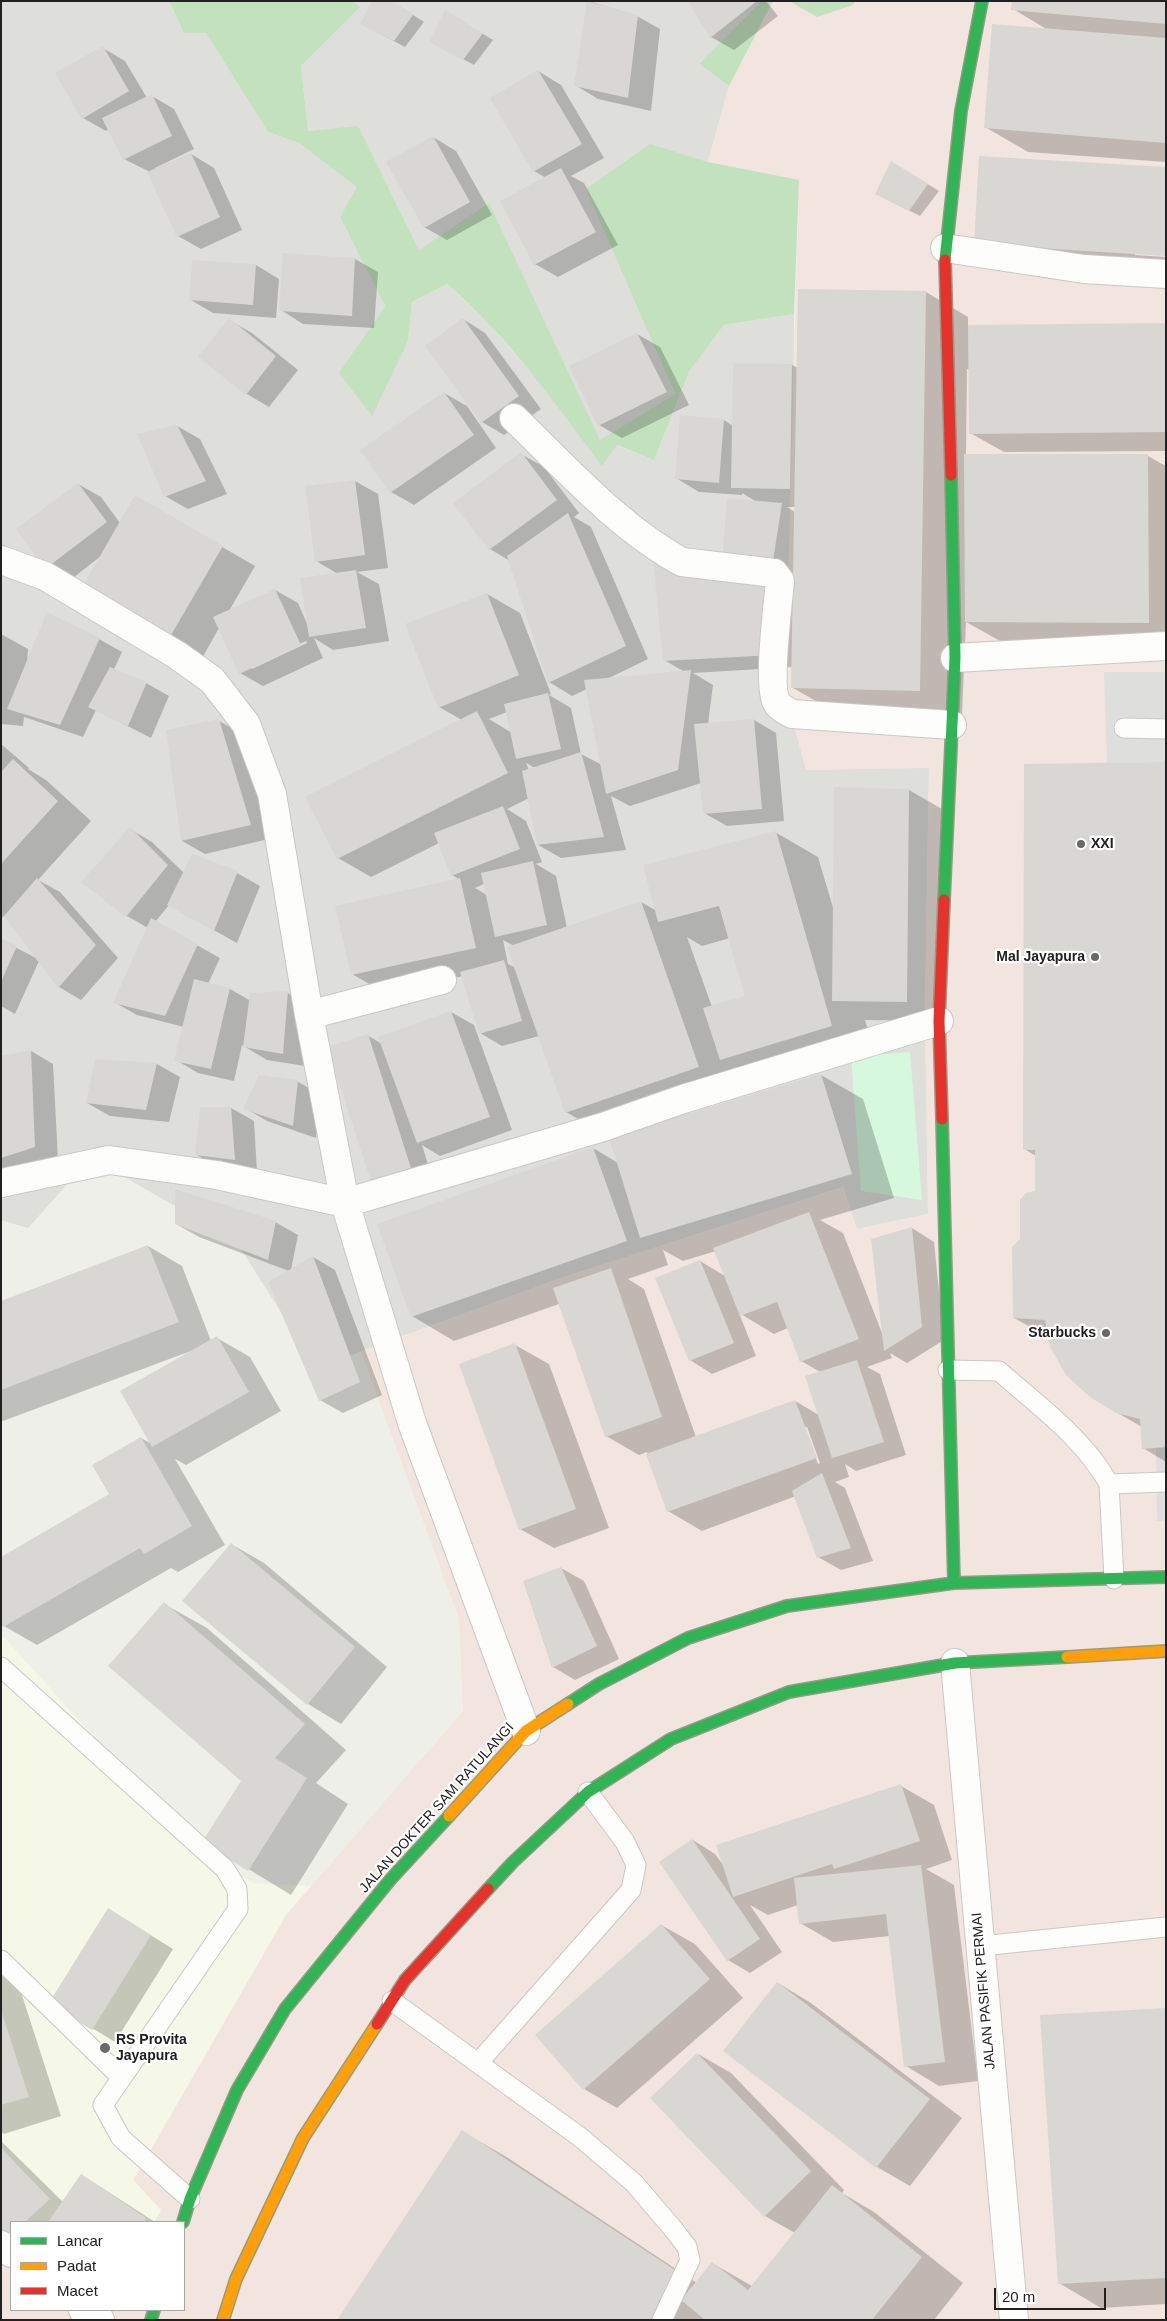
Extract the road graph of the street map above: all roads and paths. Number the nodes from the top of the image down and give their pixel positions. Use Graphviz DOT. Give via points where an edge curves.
graph roads {
  1 [pos="982,1"];
  2 [pos="946,248"];
  3 [pos="1166,274"];
  4 [pos="514,418"];
  5 [pos="1,560"];
  6 [pos="1166,646"];
  7 [pos="955,658"];
  8 [pos="952,725"];
  9 [pos="1124,728"];
  10 [pos="1166,728"];
  11 [pos="442,980"];
  12 [pos="309,1015"];
  13 [pos="939,1021"];
  14 [pos="1,1182"];
  15 [pos="345,1203"];
  16 [pos="948,1370"];
  17 [pos="1166,1482"];
  18 [pos="1109,1484"];
  19 [pos="1166,1577"];
  20 [pos="1114,1579"];
  21 [pos="954,1583"];
  22 [pos="1166,1651"];
  23 [pos="955,1663"];
  24 [pos="1,1667"];
  25 [pos="526,1731"];
  26 [pos="588,1792"];
  27 [pos="1166,1927"];
  28 [pos="980,1946"];
  29 [pos="1,1960"];
  30 [pos="392,2001"];
  31 [pos="478,2063"];
  32 [pos="121,2077"];
  33 [pos="190,2199"];
  34 [pos="183,2221"];
  35 [pos="85,2311"];
  36 [pos="100,2320"];
  37 [pos="223,2320"];
  38 [pos="662,2320"];
  39 [pos="1014,2320"];
  1 -- 2 [label="main road" via="961,111"];
  2 -- 3 [label="street" via="1084,269"];
  2 -- 7 [label="main road"];
  4 -- 8 [label="street" via="610,508 668,555 682,562 774,573 780,581 772,670 776,702 782,709 792,714"];
  5 -- 12 [label="street" via="45,576 177,655 212,680 246,724 272,794"];
  6 -- 7 [label="street"];
  7 -- 8 [label="main road"];
  8 -- 13 [label="main road"];
  9 -- 10 [label="lane"];
  11 -- 12 [label="street"];
  12 -- 15 [label="street"];
  13 -- 15 [label="street" via="683,1099 603,1127"];
  13 -- 16 [label="main road"];
  14 -- 15 [label="street" via="109,1160 217,1175"];
  15 -- 25 [label="street" via="412,1423"];
  16 -- 18 [label="lane" via="999,1371 1079,1443 1098,1464"];
  16 -- 21 [label="main road"];
  17 -- 18 [label="lane"];
  18 -- 20 [label="lane"];
  19 -- 20 [label="main road, JALAN DOKTER SAM RATULANGI"];
  20 -- 21 [label="main road, JALAN DOKTER SAM RATULANGI"];
  21 -- 25 [label="main road, JALAN DOKTER SAM RATULANGI" via="787,1606 688,1638 599,1684"];
  22 -- 23 [label="main road"];
  23 -- 26 [label="main road" via="789,1692 671,1739"];
  23 -- 28 [label="street, JALAN PASIFIK PERMAI"];
  24 -- 32 [label="lane" via="225,1869 237,1889 238,1909"];
  25 -- 33 [label="main road, JALAN DOKTER SAM RATULANGI" via="390,1880 285,2010 237,2090"];
  26 -- 30 [label="main road" via="513,1862 405,1980"];
  26 -- 31 [label="lane" via="625,1842 636,1865 631,1890"];
  27 -- 28 [label="lane"];
  28 -- 39 [label="street, JALAN PASIFIK PERMAI"];
  29 -- 32 [label="lane"];
  30 -- 31 [label="lane"];
  30 -- 37 [label="main road" via="303,2138 236,2280"];
  31 -- 38 [label="lane" via="580,2137 634,2182 687,2247 690,2260"];
  32 -- 33 [label="lane" via="103,2105 121,2138"];
  33 -- 34 [label="main road, JALAN DOKTER SAM RATULANGI"];
  35 -- 36 [label="street"];
}
